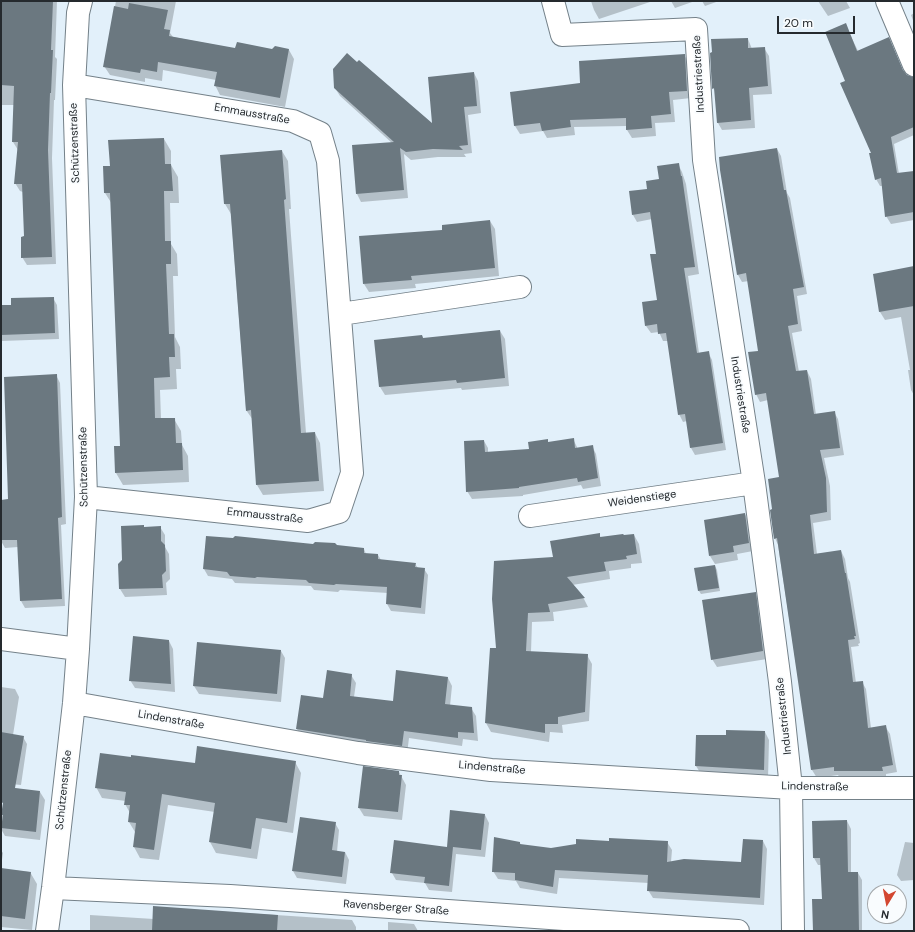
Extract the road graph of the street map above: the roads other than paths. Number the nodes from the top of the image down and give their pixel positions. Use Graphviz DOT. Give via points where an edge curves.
graph roads {
  1 [pos="81,1"];
  2 [pos="554,1"];
  3 [pos="887,1"];
  4 [pos="914,65"];
  5 [pos="74,85"];
  6 [pos="520,287"];
  7 [pos="341,314"];
  8 [pos="754,483"];
  9 [pos="86,497"];
  10 [pos="530,516"];
  11 [pos="1,639"];
  12 [pos="78,649"];
  13 [pos="74,703"];
  14 [pos="791,788"];
  15 [pos="914,788"];
  16 [pos="53,888"];
  17 [pos="47,931"];
  18 [pos="738,931"];
  19 [pos="793,931"];
  1 -- 5 [label="street, Schützenstraße"];
  2 -- 8 [label="street, Industriestraße" via="562,35 696,29 704,160"];
  3 -- 4 [label="street"];
  5 -- 7 [label="street, Emmausstraße" via="293,121 320,133 328,160"];
  5 -- 9 [label="street, Schützenstraße"];
  6 -- 7 [label="street"];
  7 -- 9 [label="street, Emmausstraße" via="352,473 339,512 308,521"];
  8 -- 10 [label="street, Weidenstiege"];
  8 -- 14 [label="street, Industriestraße"];
  9 -- 12 [label="street, Schützenstraße"];
  11 -- 12 [label="street"];
  12 -- 13 [label="street, Schützenstraße"];
  13 -- 14 [label="street, Lindenstraße" via="358,753 483,769"];
  13 -- 16 [label="street, Schützenstraße"];
  14 -- 15 [label="street, Lindenstraße"];
  14 -- 19 [label="street, Industriestraße"];
  16 -- 17 [label="street, Schützenstraße"];
  16 -- 18 [label="street, Ravensberger Straße" via="230,896"];
}
